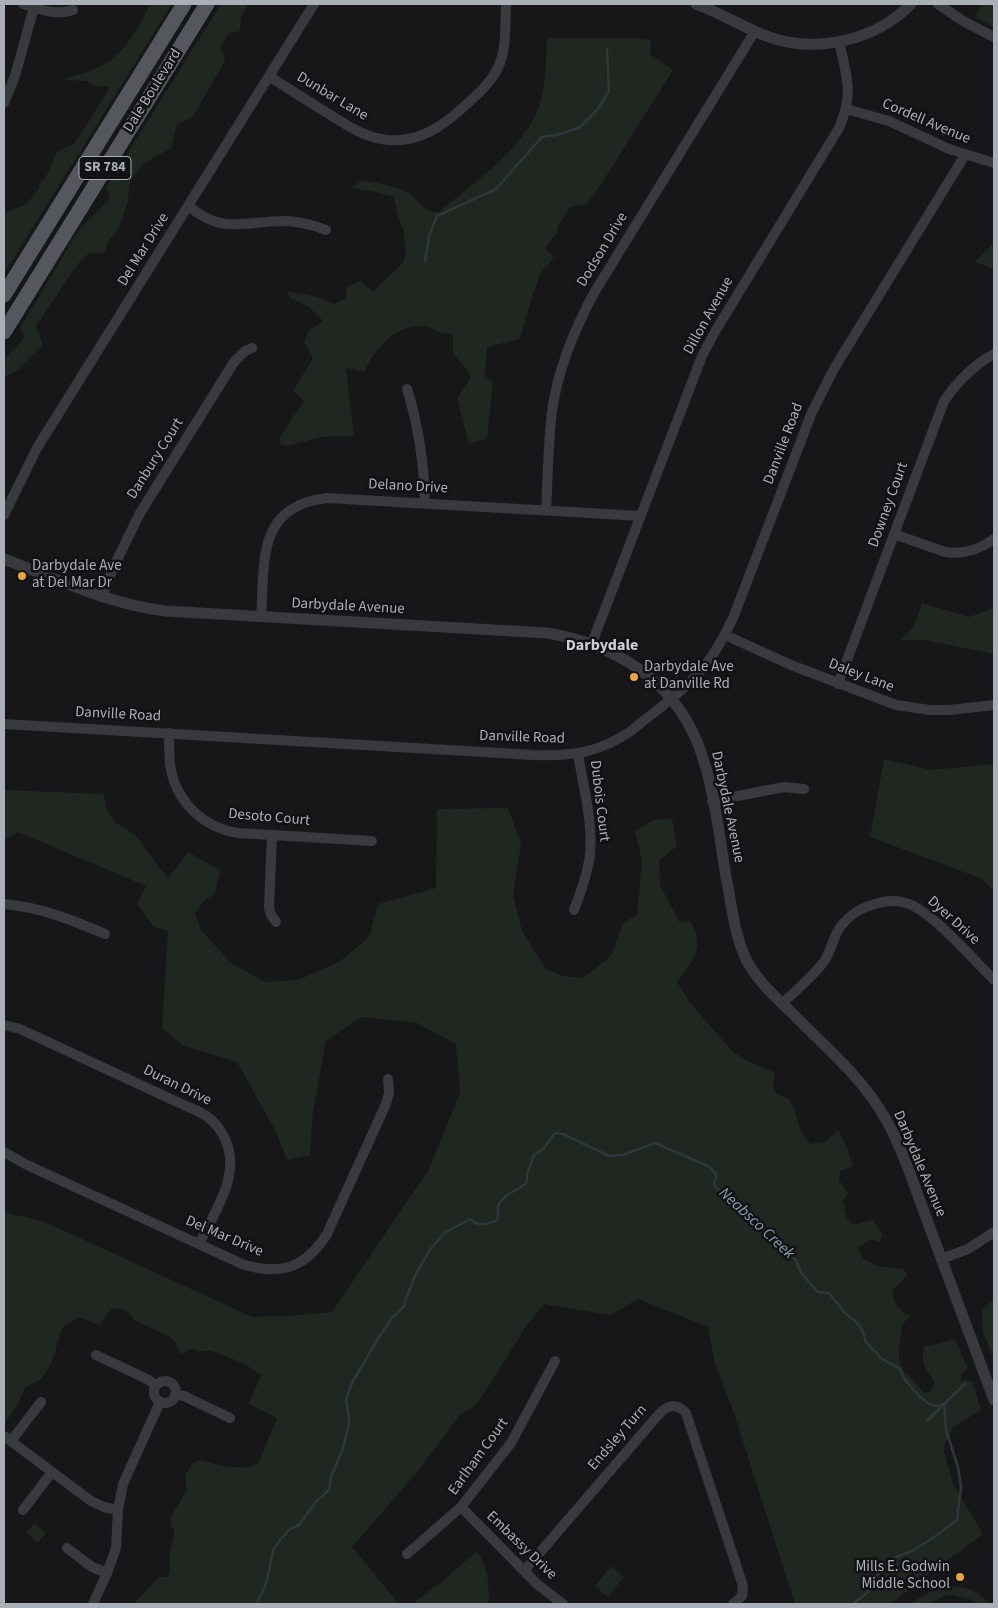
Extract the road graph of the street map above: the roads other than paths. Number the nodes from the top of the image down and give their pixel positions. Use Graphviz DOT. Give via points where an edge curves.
graph roads {
  1 [pos="23,4"];
  2 [pos="184,4"];
  3 [pos="207,4"];
  4 [pos="314,4"];
  5 [pos="506,4"];
  6 [pos="696,4"];
  7 [pos="911,4"];
  8 [pos="938,4"];
  9 [pos="34,7"];
  10 [pos="73,10"];
  11 [pos="755,31"];
  12 [pos="994,37"];
  13 [pos="840,42"];
  14 [pos="269,76"];
  15 [pos="4,103"];
  16 [pos="846,109"];
  17 [pos="965,155"];
  18 [pos="994,163"];
  19 [pos="189,206"];
  20 [pos="326,230"];
  21 [pos="4,295"];
  22 [pos="4,332"];
  23 [pos="252,348"];
  24 [pos="994,354"];
  25 [pos="407,389"];
  26 [pos="425,503"];
  27 [pos="546,510"];
  28 [pos="4,515"];
  29 [pos="642,516"];
  30 [pos="894,534"];
  31 [pos="994,539"];
  32 [pos="4,559"];
  33 [pos="102,597"];
  34 [pos="261,617"];
  35 [pos="725,635"];
  36 [pos="592,643"];
  37 [pos="838,684"];
  38 [pos="670,698"];
  39 [pos="994,705"];
  40 [pos="4,724"];
  41 [pos="169,733"];
  42 [pos="578,754"];
  43 [pos="804,789"];
  44 [pos="712,801"];
  45 [pos="272,835"];
  46 [pos="372,841"];
  47 [pos="4,904"];
  48 [pos="574,910"];
  49 [pos="276,922"];
  50 [pos="105,934"];
  51 [pos="994,980"];
  52 [pos="782,1004"];
  53 [pos="4,1025"];
  54 [pos="388,1079"];
  55 [pos="4,1152"];
  56 [pos="994,1232"];
  57 [pos="200,1244"];
  58 [pos="941,1259"];
  59 [pos="96,1356"];
  60 [pos="555,1361"];
  61 [pos="156,1386"];
  62 [pos="176,1395"];
  63 [pos="994,1400"];
  64 [pos="42,1402"];
  65 [pos="160,1402"];
  66 [pos="230,1418"];
  67 [pos="8,1438"];
  68 [pos="52,1472"];
  69 [pos="461,1507"];
  70 [pos="23,1510"];
  71 [pos="118,1510"];
  72 [pos="67,1548"];
  73 [pos="407,1554"];
  74 [pos="524,1571"];
  75 [pos="108,1574"];
  76 [pos="93,1604"];
  77 [pos="563,1604"];
  78 [pos="733,1604"];
  1 -- 9 [label="street"];
  2 -- 21 [label="main road, Dale Boulevard / SR 784"];
  3 -- 22 [label="main road, Dale Boulevard / SR 784"];
  4 -- 14 [label="street, Del Mar Drive"];
  5 -- 14 [label="street, Dunbar Lane" via="504,47 492,78 449,120 416,137 388,140 365,134"];
  6 -- 11 [label="street"];
  7 -- 13 [label="street" via="882,26"];
  8 -- 12 [label="street"];
  9 -- 10 [label="street" via="51,13"];
  9 -- 15 [label="street"];
  11 -- 13 [label="street" via="801,44"];
  11 -- 27 [label="street, Dodson Drive" via="594,293 572,338 552,411"];
  13 -- 16 [label="street, Dillon Avenue" via="848,85"];
  14 -- 19 [label="street, Del Mar Drive"];
  16 -- 17 [label="street, Cordell Avenue" via="901,125"];
  16 -- 29 [label="street, Dillon Avenue" via="839,128 708,344"];
  17 -- 18 [label="street, Cordell Avenue"];
  17 -- 35 [label="street, Danville Road" via="816,401"];
  19 -- 20 [label="street" via="202,216 223,224 290,221"];
  19 -- 28 [label="street, Del Mar Drive" via="37,448"];
  23 -- 33 [label="street, Danbury Court" via="234,362 151,494 126,540"];
  24 -- 30 [label="street, Downey Court" via="969,372 944,401"];
  25 -- 26 [label="street" via="421,448"];
  26 -- 27 [label="street, Delano Drive"];
  26 -- 34 [label="street, Delano Drive" via="327,498 305,501 288,511 275,525 267,544"];
  27 -- 29 [label="street, Delano Drive"];
  29 -- 36 [label="street, Dillon Avenue"];
  30 -- 31 [label="street" via="953,553 973,551"];
  30 -- 37 [label="street, Downey Court"];
  32 -- 33 [label="street, Darbydale Avenue"];
  33 -- 34 [label="street, Darbydale Avenue" via="152,609"];
  34 -- 36 [label="street, Darbydale Avenue" via="547,633"];
  35 -- 37 [label="street, Daley Lane"];
  35 -- 38 [label="street, Danville Road" via="703,668"];
  36 -- 38 [label="street, Darbydale Avenue" via="634,666"];
  37 -- 39 [label="street, Daley Lane" via="896,705 914,708 949,710"];
  38 -- 42 [label="street, Danville Road" via="621,738"];
  38 -- 44 [label="street, Darbydale Avenue" via="698,744"];
  40 -- 41 [label="street, Danville Road"];
  41 -- 42 [label="street, Danville Road" via="534,755"];
  41 -- 45 [label="street, Desoto Court" via="172,775 182,798 196,814 229,832"];
  42 -- 48 [label="street, Dubois Court" via="590,842 588,865"];
  43 -- 44 [label="street" via="784,787"];
  44 -- 52 [label="street, Darbydale Avenue" via="741,947 757,976"];
  45 -- 46 [label="street, Desoto Court"];
  45 -- 49 [label="street" via="269,908"];
  47 -- 50 [label="street" via="42,910"];
  51 -- 52 [label="street, Dyer Drive" via="922,911 907,903 886,901 867,906 848,918 820,967"];
  52 -- 58 [label="street, Darbydale Avenue" via="850,1072 879,1108 901,1153"];
  53 -- 57 [label="street, Duran Drive" via="188,1107 218,1127 231,1156 230,1178"];
  54 -- 57 [label="street, Del Mar Drive" via="386,1104 327,1234 305,1260 286,1269 266,1270 242,1264"];
  55 -- 57 [label="street, Del Mar Drive"];
  56 -- 58 [label="street" via="968,1249"];
  58 -- 63 [label="street, Darbydale Avenue"];
  59 -- 61 [label="street"];
  60 -- 69 [label="street, Earlham Court" via="511,1443"];
  61 -- 62 [label="street" via="169,1382 174,1386"];
  61 -- 65 [label="street" via="154,1395"];
  62 -- 65 [label="street" via="170,1402"];
  62 -- 66 [label="street"];
  64 -- 67 [label="street"];
  65 -- 71 [label="street" via="123,1484"];
  67 -- 68 [label="street"];
  68 -- 70 [label="street"];
  68 -- 71 [label="street" via="91,1501"];
  69 -- 73 [label="street, Earlham Court"];
  69 -- 74 [label="street, Embassy Drive"];
  71 -- 75 [label="street" via="116,1548"];
  72 -- 75 [label="street" via="92,1567"];
  74 -- 77 [label="street, Embassy Drive"];
  74 -- 78 [label="street, Endsley Turn" via="658,1414 667,1407 676,1406 686,1413 744,1586 742,1596"];
  75 -- 76 [label="street"];
}
